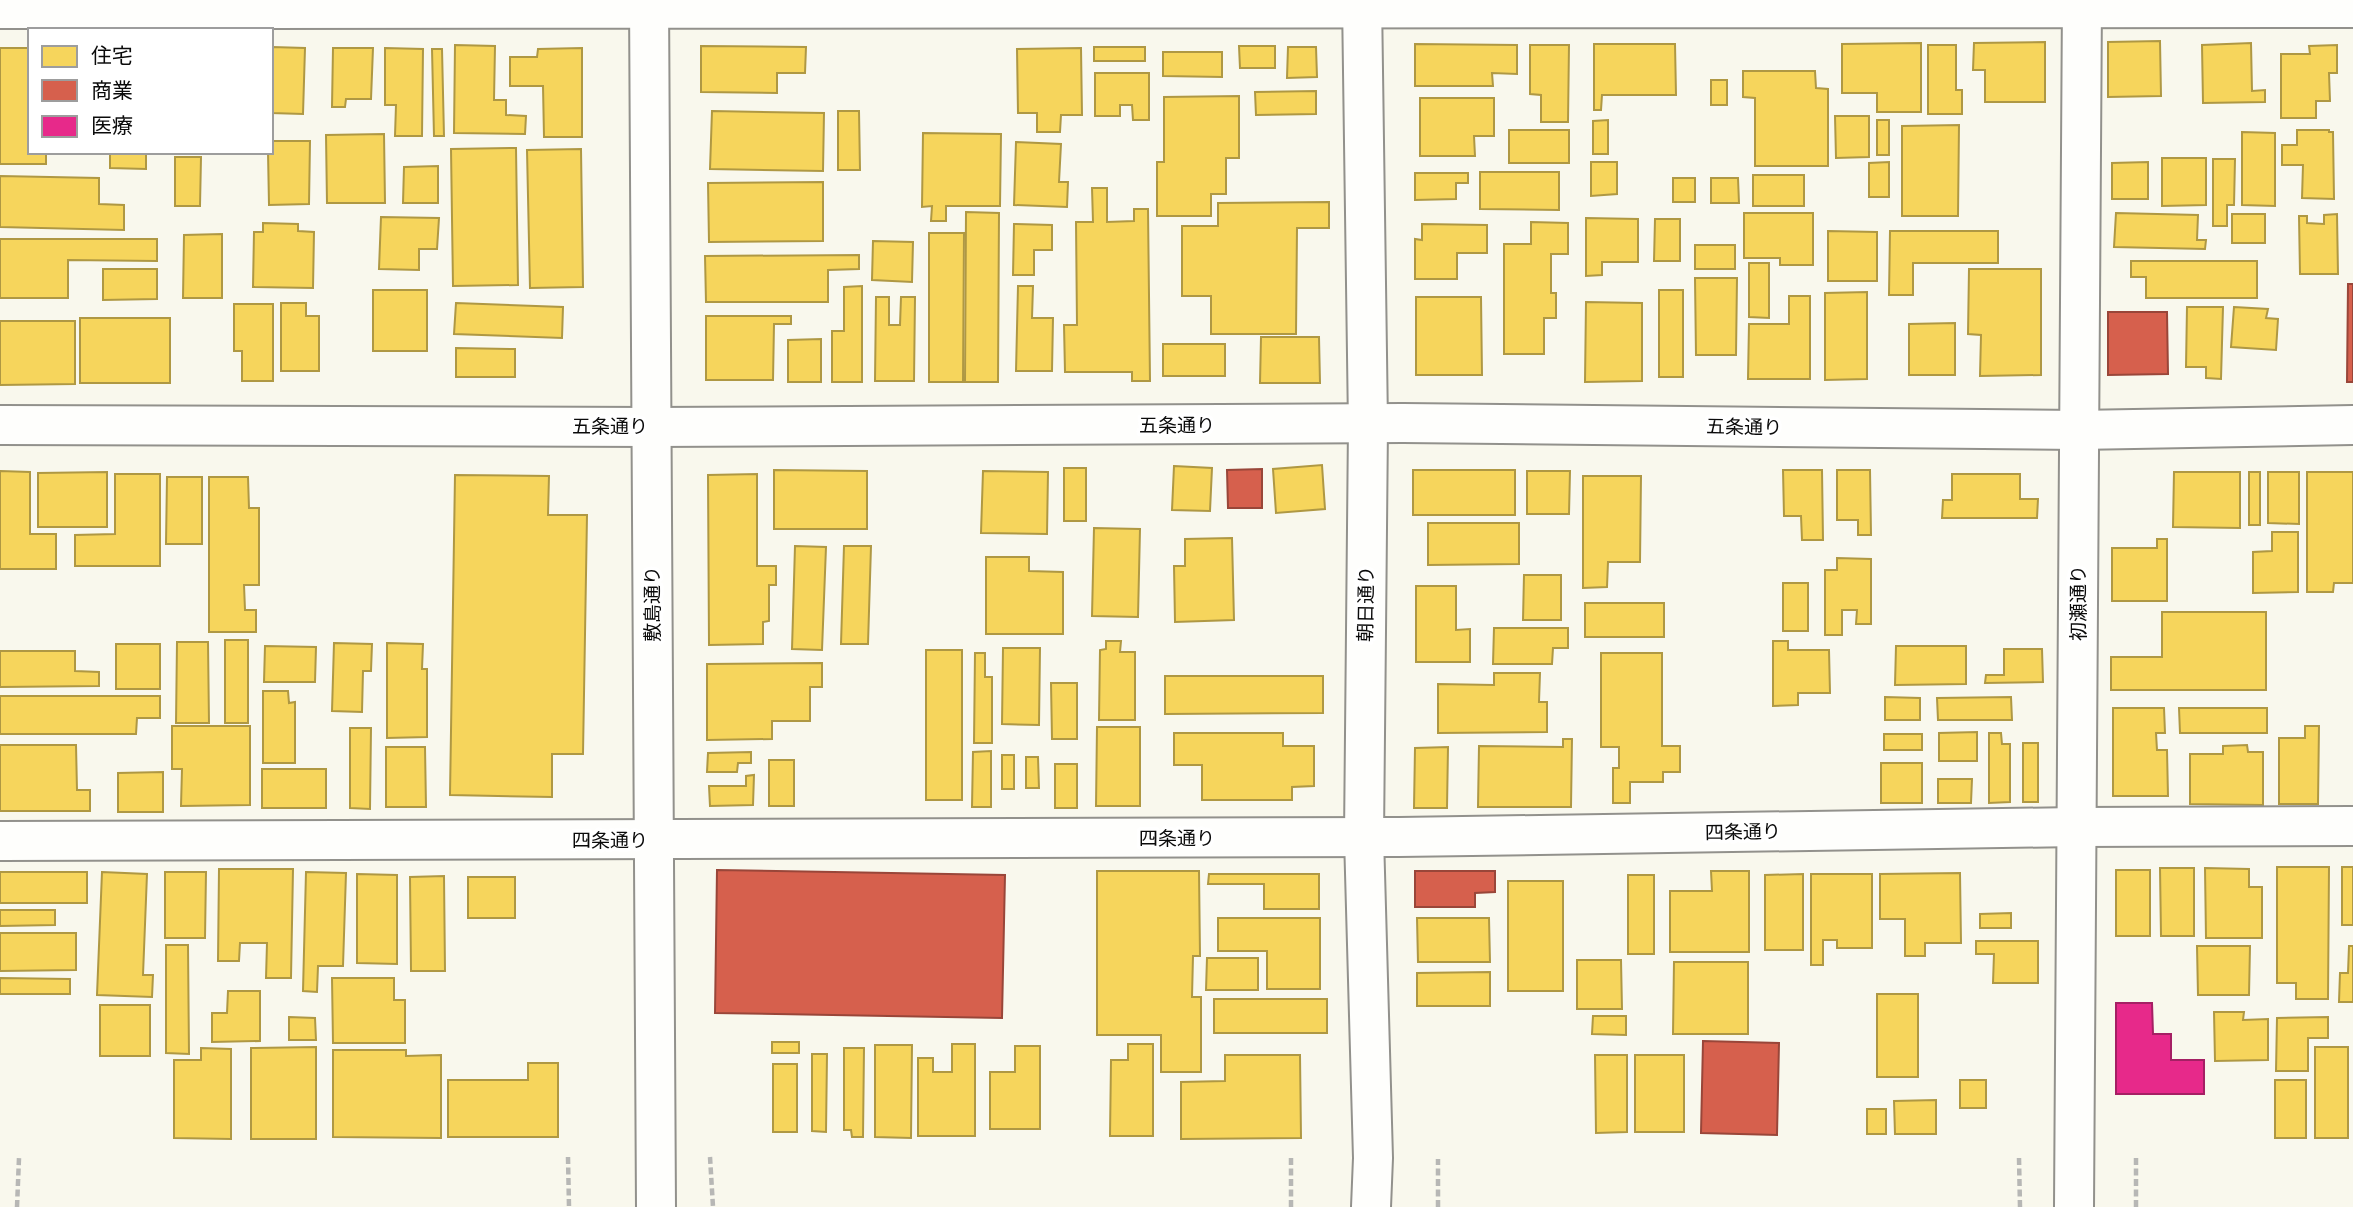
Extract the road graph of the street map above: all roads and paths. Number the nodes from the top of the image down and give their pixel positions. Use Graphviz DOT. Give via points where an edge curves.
graph roads {
  1 [pos="649,4"];
  2 [pos="1362,4"];
  3 [pos="2082,4"];
  4 [pos="2353,8"];
  5 [pos="0,9"];
  6 [pos="0,425"];
  7 [pos="1368,425"];
  8 [pos="2353,425"];
  9 [pos="652,427"];
  10 [pos="2078,430"];
  11 [pos="2353,826"];
  12 [pos="2076,827"];
  13 [pos="1364,837"];
  14 [pos="652,839"];
  15 [pos="0,841"];
  16 [pos="568,1157"];
  17 [pos="710,1157"];
  18 [pos="19,1158"];
  19 [pos="1291,1158"];
  20 [pos="2019,1158"];
  21 [pos="2136,1158"];
  22 [pos="1438,1159"];
  23 [pos="17,1207"];
  24 [pos="569,1207"];
  25 [pos="656,1207"];
  26 [pos="713,1207"];
  27 [pos="1291,1207"];
  28 [pos="1371,1207"];
  29 [pos="1438,1207"];
  30 [pos="2020,1207"];
  31 [pos="2074,1207"];
  32 [pos="2136,1207"];
  1 -- 2 [label="street"];
  1 -- 5 [label="street"];
  1 -- 9 [label="street, 敷島通り"];
  2 -- 3 [label="street"];
  2 -- 7 [label="street, 朝日通り"];
  3 -- 4 [label="street"];
  3 -- 10 [label="street, 初瀬通り"];
  6 -- 9 [label="street, 五条通り"];
  7 -- 9 [label="street, 五条通り"];
  7 -- 10 [label="street, 五条通り"];
  7 -- 13 [label="street, 朝日通り"];
  8 -- 10 [label="street, 五条通り"];
  9 -- 14 [label="street, 敷島通り"];
  10 -- 12 [label="street, 初瀬通り"];
  11 -- 12 [label="street, 四条通り"];
  12 -- 13 [label="street, 四条通り"];
  12 -- 31 [label="street, 初瀬通り"];
  13 -- 14 [label="street, 四条通り"];
  13 -- 28 [label="street, 朝日通り"];
  14 -- 15 [label="street, 四条通り"];
  14 -- 25 [label="street, 敷島通り"];
  16 -- 24 [label="path"];
  17 -- 26 [label="path"];
  18 -- 23 [label="path"];
  19 -- 27 [label="path"];
  20 -- 30 [label="path"];
  21 -- 32 [label="path"];
  22 -- 29 [label="path"];
}
